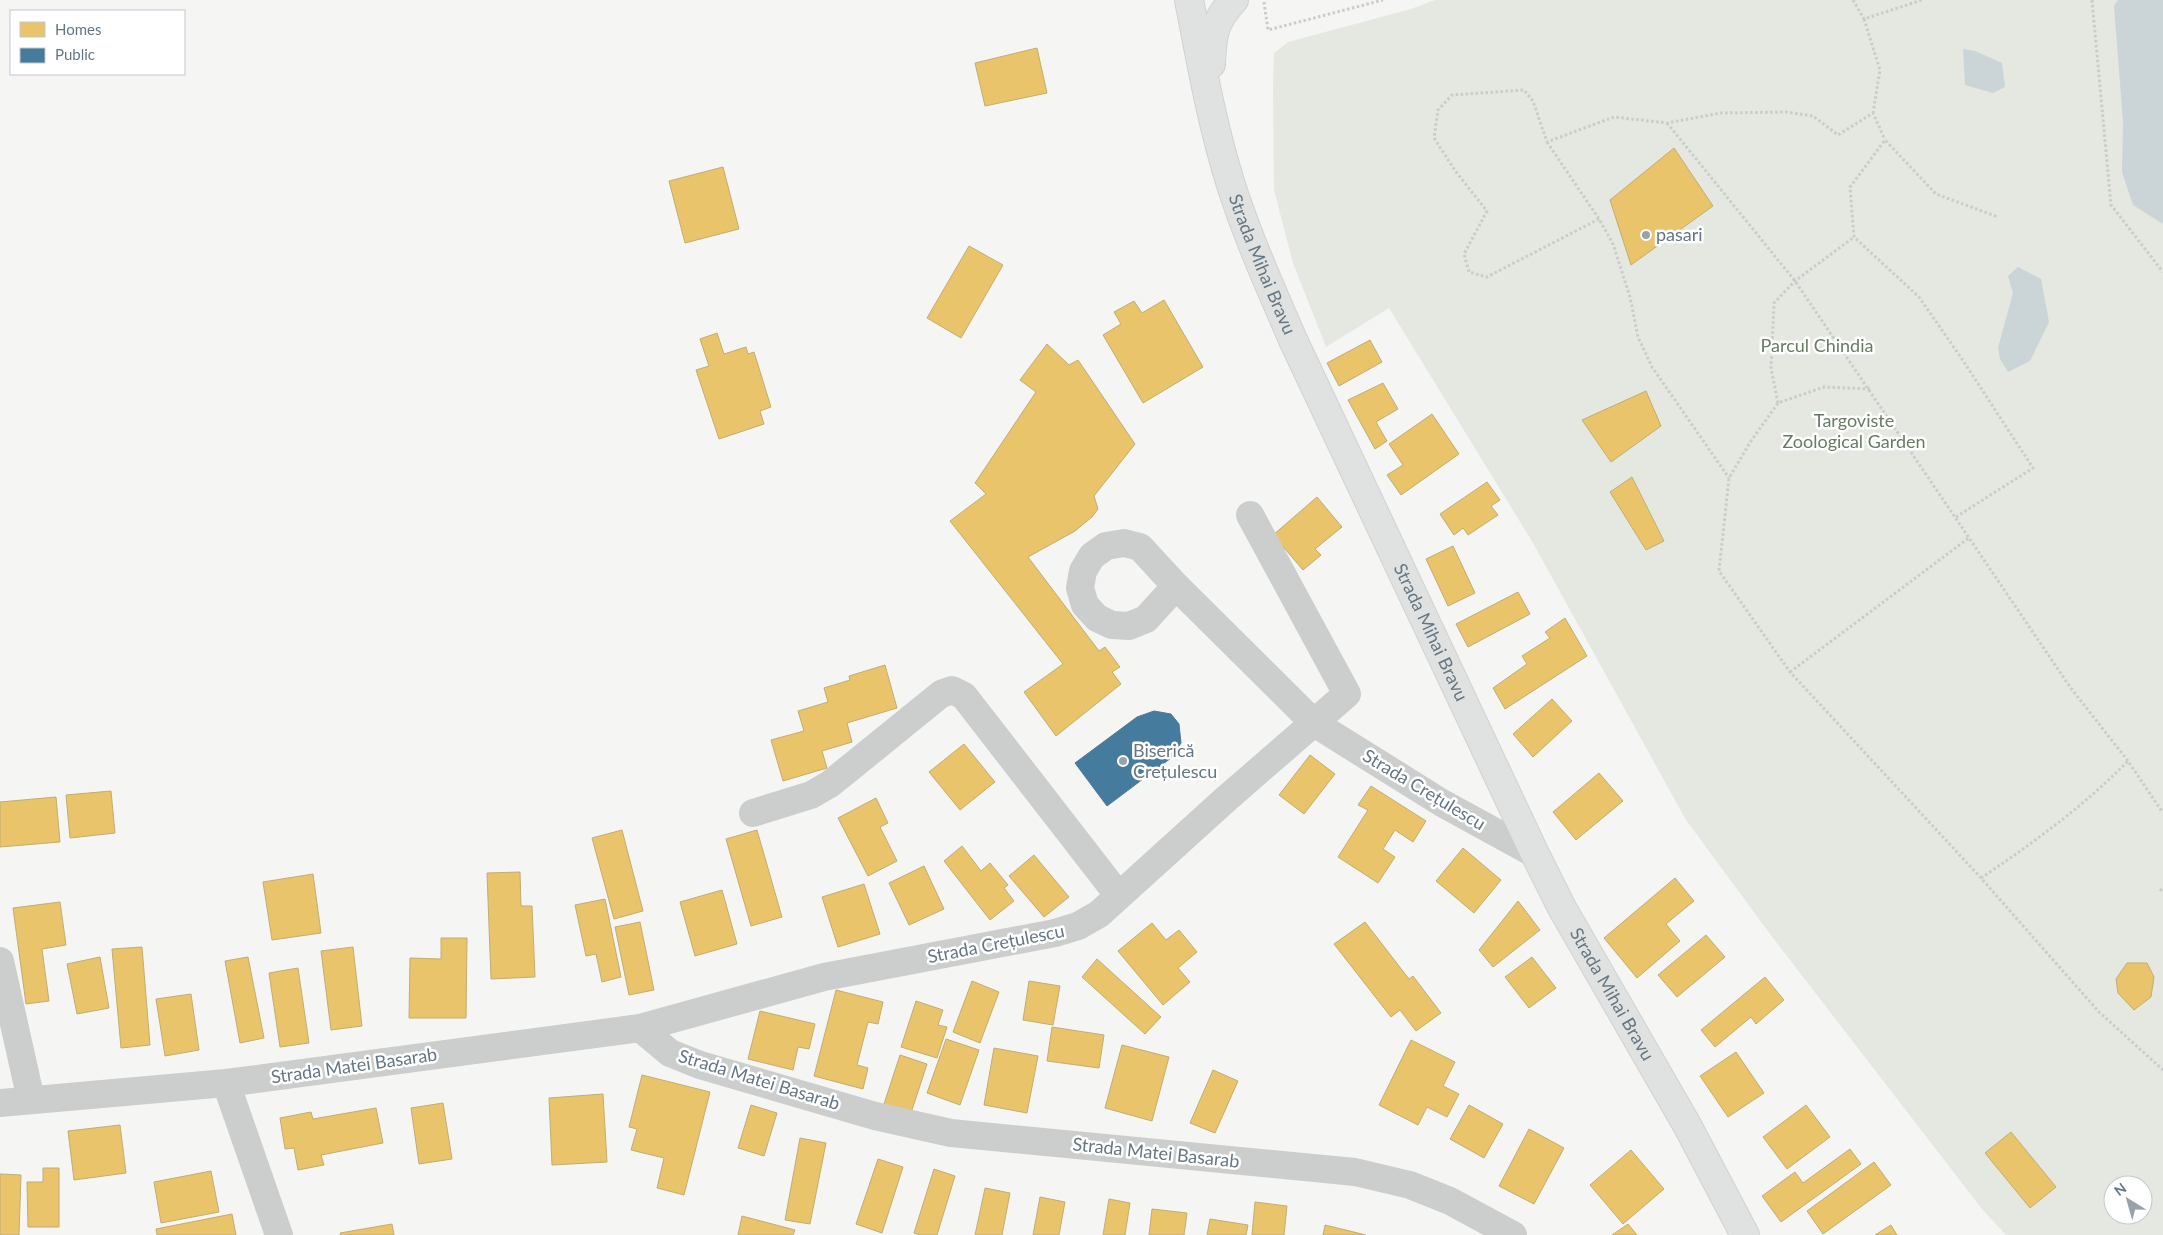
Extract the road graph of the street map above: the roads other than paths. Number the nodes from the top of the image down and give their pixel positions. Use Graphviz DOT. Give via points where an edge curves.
graph roads {
  1 [pos="1192,0"];
  2 [pos="1234,0"];
  3 [pos="1210,108"];
  4 [pos="1250,515"];
  5 [pos="1176,586"];
  6 [pos="1314,723"];
  7 [pos="753,813"];
  8 [pos="1535,854"];
  9 [pos="1119,896"];
  10 [pos="0,961"];
  11 [pos="640,1028"];
  12 [pos="226,1083"];
  13 [pos="31,1100"];
  14 [pos="0,1103"];
  15 [pos="279,1235"];
  16 [pos="1513,1235"];
  17 [pos="1745,1235"];
  1 -- 3 [label="main road, Strada Mihai Bravu"];
  2 -- 3 [label="main road" via="1214,29"];
  3 -- 8 [label="main road, Strada Mihai Bravu" via="1240,213 1293,340"];
  4 -- 6 [label="street, Strada Crețulescu" via="1347,694"];
  5 -- 6 [label="street"];
  6 -- 8 [label="street, Strada Crețulescu" via="1442,803"];
  6 -- 9 [label="street, Strada Crețulescu"];
  7 -- 9 [label="street" via="810,795 830,784 941,694 952,690 964,696"];
  8 -- 17 [label="main road, Strada Mihai Bravu"];
  9 -- 11 [label="street, Strada Crețulescu" via="1099,914 1078,926 1055,933 824,977"];
  10 -- 13 [label="street"];
  11 -- 12 [label="street, Strada Matei Basarab"];
  11 -- 16 [label="street, Strada Matei Basarab" via="670,1053 700,1065 875,1116 951,1133 1354,1172 1418,1188 1450,1201"];
  12 -- 13 [label="street, Strada Matei Basarab"];
  12 -- 15 [label="street"];
  13 -- 14 [label="street, Strada Matei Basarab"];
}
